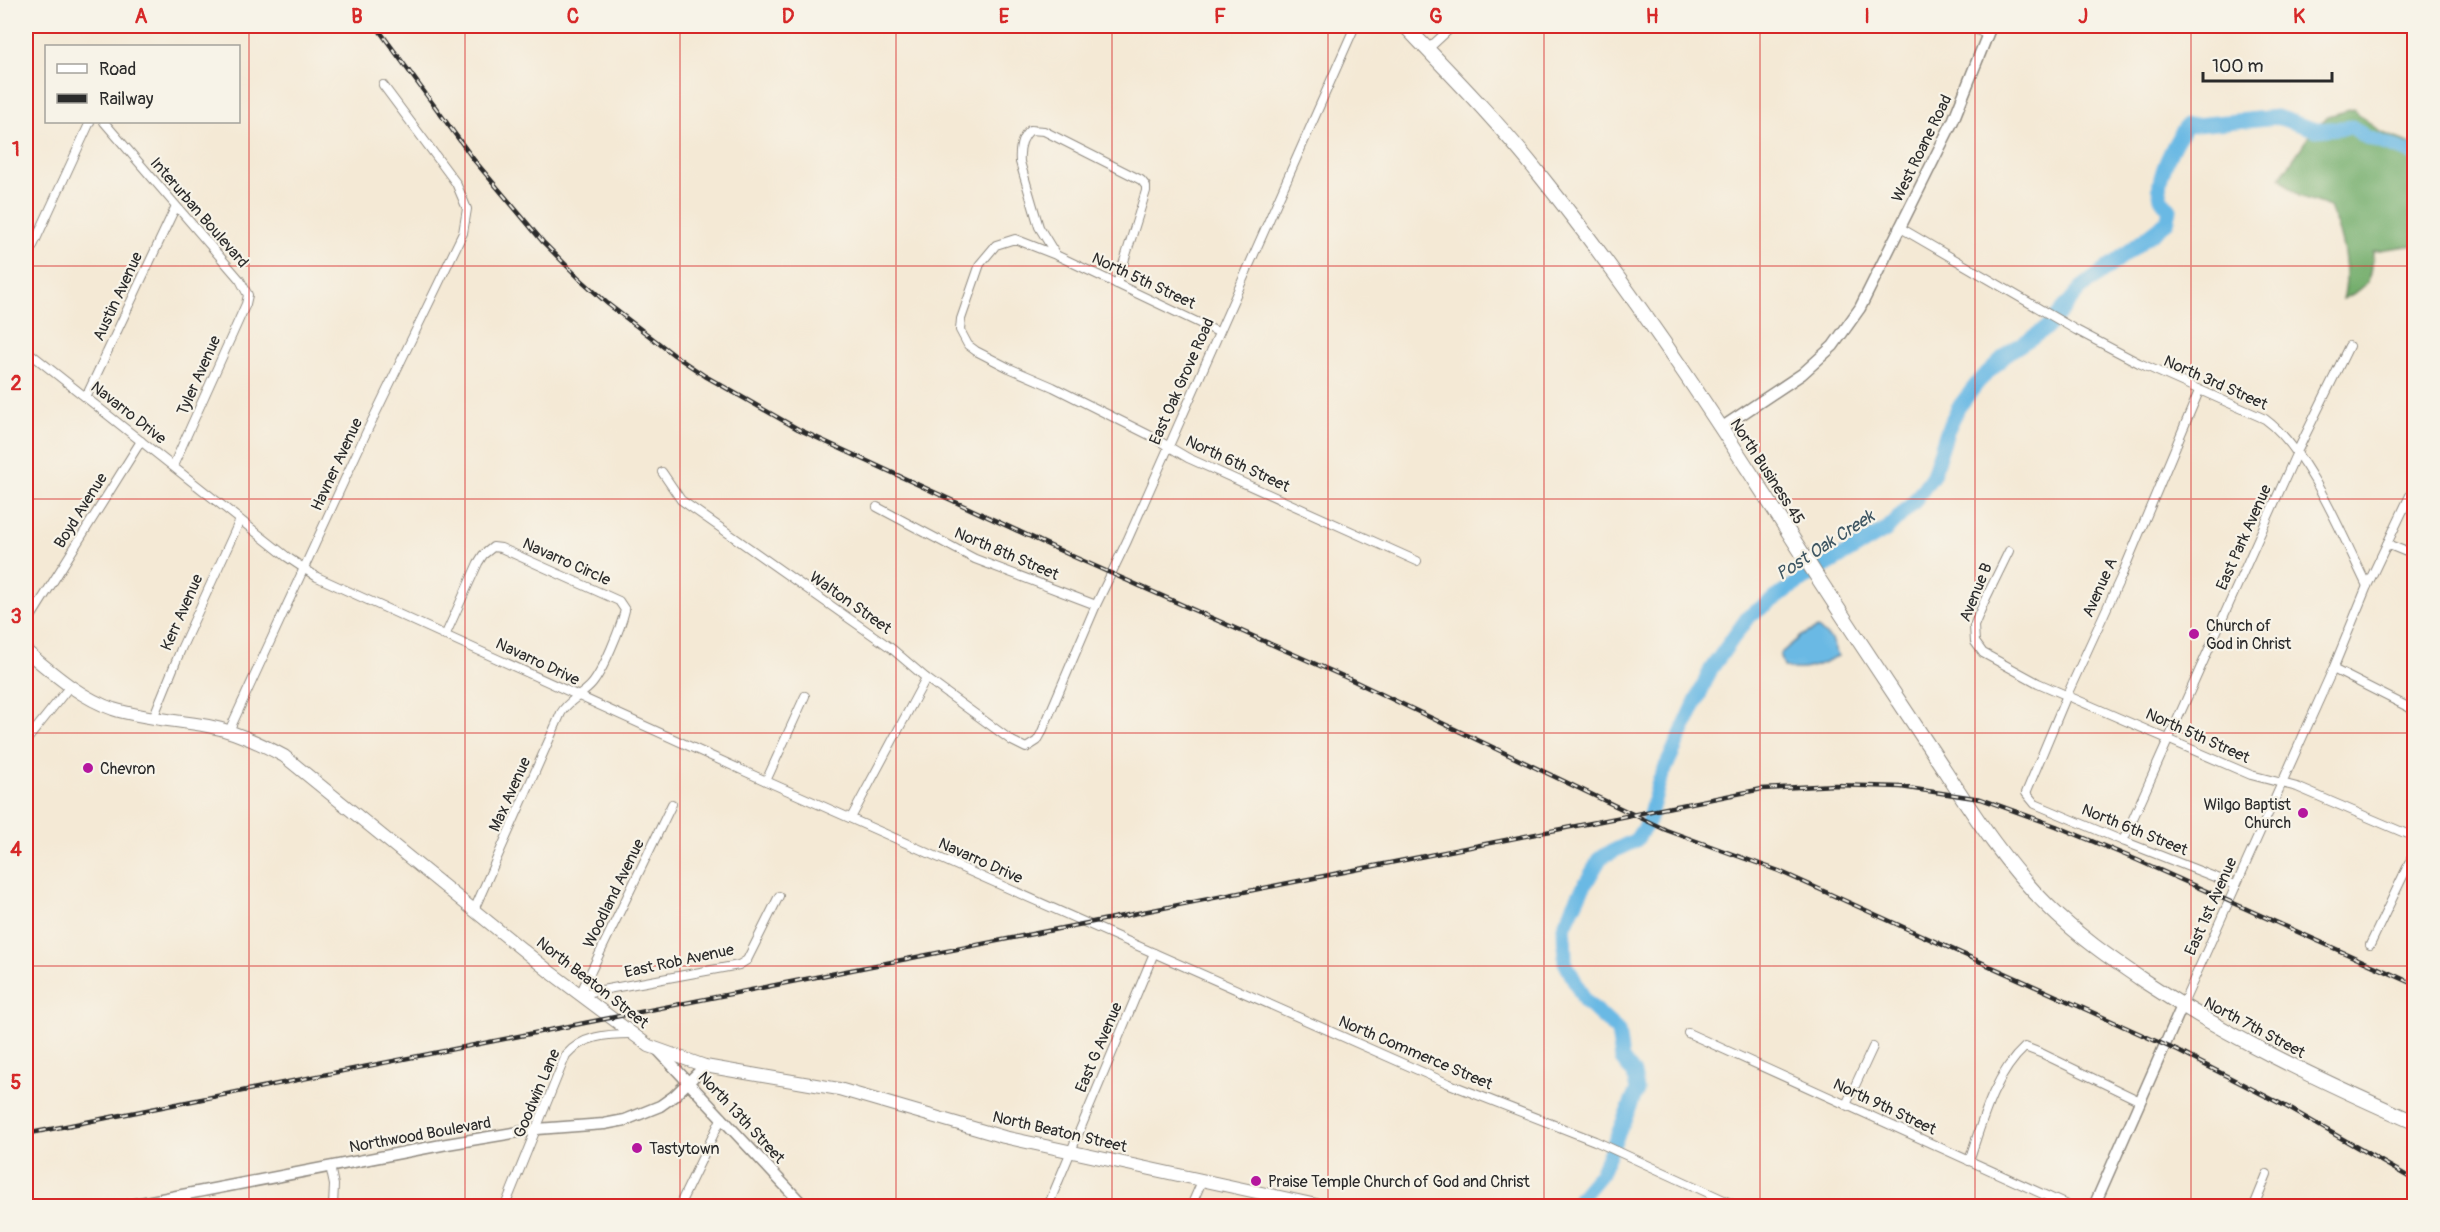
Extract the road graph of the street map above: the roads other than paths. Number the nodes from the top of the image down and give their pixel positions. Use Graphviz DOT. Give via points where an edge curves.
graph roads {
  1 [pos="1355,26"];
  2 [pos="1405,26"];
  3 [pos="1453,26"];
  4 [pos="1968,26"];
  5 [pos="1989,30"];
  6 [pos="1428,50"];
  7 [pos="383,85"];
  8 [pos="90,123"];
  9 [pos="105,123"];
  10 [pos="175,208"];
  11 [pos="1899,227"];
  12 [pos="1056,255"];
  13 [pos="26,261"];
  14 [pos="1117,284"];
  15 [pos="248,295"];
  16 [pos="960,330"];
  17 [pos="2076,330"];
  18 [pos="1218,332"];
  19 [pos="2349,346"];
  20 [pos="26,350"];
  21 [pos="2199,391"];
  22 [pos="86,397"];
  23 [pos="1720,428"];
  24 [pos="141,441"];
  25 [pos="1168,446"];
  26 [pos="2297,452"];
  27 [pos="173,466"];
  28 [pos="662,472"];
  29 [pos="2415,487"];
  30 [pos="877,507"];
  31 [pos="240,520"];
  32 [pos="2387,544"];
  33 [pos="2009,551"];
  34 [pos="2415,555"];
  35 [pos="1417,561"];
  36 [pos="304,569"];
  37 [pos="2367,586"];
  38 [pos="1096,604"];
  39 [pos="26,625"];
  40 [pos="445,636"];
  41 [pos="1977,646"];
  42 [pos="26,651"];
  43 [pos="2333,669"];
  44 [pos="926,678"];
  45 [pos="70,686"];
  46 [pos="2067,695"];
  47 [pos="578,696"];
  48 [pos="805,696"];
  49 [pos="2415,710"];
  50 [pos="153,718"];
  51 [pos="230,731"];
  52 [pos="2169,738"];
  53 [pos="26,741"];
  54 [pos="1030,747"];
  55 [pos="766,781"];
  56 [pos="2281,783"];
  57 [pos="2027,796"];
  58 [pos="672,804"];
  59 [pos="851,819"];
  60 [pos="2415,837"];
  61 [pos="2123,841"];
  62 [pos="2415,853"];
  63 [pos="2235,885"];
  64 [pos="780,896"];
  65 [pos="474,910"];
  66 [pos="1084,922"];
  67 [pos="2090,943"];
  68 [pos="2370,945"];
  69 [pos="1154,953"];
  70 [pos="580,994"];
  71 [pos="2181,1006"];
  72 [pos="1688,1033"];
  73 [pos="631,1034"];
  74 [pos="1873,1047"];
  75 [pos="657,1049"];
  76 [pos="705,1066"];
  77 [pos="687,1081"];
  78 [pos="2140,1101"];
  79 [pos="1846,1105"];
  80 [pos="722,1117"];
  81 [pos="2415,1122"];
  82 [pos="537,1129"];
  83 [pos="1071,1152"];
  84 [pos="1969,1161"];
  85 [pos="330,1166"];
  86 [pos="2267,1174"];
  87 [pos="1202,1181"];
  88 [pos="187,1194"];
  89 [pos="125,1206"];
  90 [pos="186,1206"];
  91 [pos="333,1206"];
  92 [pos="505,1206"];
  93 [pos="679,1206"];
  94 [pos="804,1206"];
  95 [pos="1048,1206"];
  96 [pos="1191,1206"];
  97 [pos="1321,1206"];
  98 [pos="1737,1206"];
  99 [pos="2069,1206"];
  100 [pos="2094,1206"];
  101 [pos="2254,1206"];
  1 -- 18 [label="street, East Oak Grove Road"];
  2 -- 6 [label="main road, North Business 45"];
  3 -- 6 [label="street"];
  4 -- 5 [label="street"];
  5 -- 11 [label="street, West Roane Road" via="1953,121"];
  6 -- 23 [label="main road, North Business 45" via="1541,175"];
  7 -- 36 [label="street, Havner Avenue" via="456,183 467,209 463,232"];
  8 -- 13 [label="street"];
  9 -- 10 [label="street, Interurban Boulevard"];
  10 -- 15 [label="street, Interurban Boulevard" via="240,280"];
  10 -- 22 [label="street, Austin Avenue"];
  11 -- 17 [label="street, West Roane Road"];
  11 -- 23 [label="street" via="1860,308 1833,346 1802,374"];
  12 -- 14 [label="street, North 5th Street"];
  12 -- 14 [label="street" via="1039,226 1025,185 1019,153 1024,135 1030,130 1044,131 1146,186"];
  12 -- 16 [label="street, North 5th Street" via="1015,239 996,245 980,264"];
  14 -- 18 [label="street, North 5th Street"];
  15 -- 27 [label="street, Tyler Avenue"];
  16 -- 25 [label="street, North 6th Street" via="976,351"];
  17 -- 21 [label="street, North 3rd Street"];
  18 -- 25 [label="street, East Oak Grove Road"];
  19 -- 26 [label="street, East Park Avenue"];
  20 -- 22 [label="street, Navarro Drive"];
  21 -- 26 [label="street, North 3rd Street" via="2265,419"];
  21 -- 46 [label="street, Avenue A"];
  22 -- 24 [label="street, Navarro Drive"];
  23 -- 67 [label="main road, North Business 45" via="1991,840 2046,905"];
  24 -- 27 [label="street, Navarro Drive"];
  24 -- 39 [label="street, Boyd Avenue"];
  25 -- 35 [label="street, North 6th Street"];
  25 -- 38 [label="street, East Oak Grove Road"];
  26 -- 37 [label="street, North 3rd Street"];
  26 -- 52 [label="street, East Park Avenue"];
  27 -- 31 [label="street, Navarro Drive"];
  28 -- 44 [label="street, Walton Street" via="681,500 891,648"];
  29 -- 32 [label="street, East 1st Avenue"];
  30 -- 38 [label="street, North 8th Street" via="975,559"];
  31 -- 36 [label="street, Navarro Drive"];
  31 -- 50 [label="street, Kerr Avenue"];
  32 -- 34 [label="street"];
  32 -- 37 [label="street, East 1st Avenue"];
  33 -- 41 [label="street, Avenue B" via="1974,626"];
  36 -- 40 [label="street, Navarro Drive"];
  36 -- 51 [label="street, Havner Avenue"];
  37 -- 43 [label="street, East 1st Avenue"];
  38 -- 54 [label="street, East Oak Grove Road" via="1041,734"];
  40 -- 47 [label="street, Navarro Drive"];
  40 -- 47 [label="street, Navarro Circle" via="478,563 493,547 563,575 619,601 625,610 595,680"];
  41 -- 46 [label="street, North 5th Street" via="1996,661"];
  42 -- 45 [label="main road, North Beaton Street"];
  43 -- 49 [label="street"];
  43 -- 56 [label="street, East 1st Avenue"];
  44 -- 54 [label="street, Walton Street" via="1019,745"];
  44 -- 59 [label="street"];
  45 -- 50 [label="main road, North Beaton Street" via="113,709"];
  45 -- 53 [label="street"];
  46 -- 52 [label="street, North 5th Street"];
  46 -- 57 [label="street, Avenue A"];
  47 -- 55 [label="street, Navarro Drive"];
  47 -- 65 [label="street, Max Avenue" via="564,706"];
  48 -- 55 [label="street"];
  50 -- 51 [label="main road, North Beaton Street"];
  51 -- 65 [label="main road, North Beaton Street" via="284,756 305,771"];
  52 -- 56 [label="street, North 5th Street" via="2252,775"];
  52 -- 61 [label="street, East Park Avenue"];
  55 -- 59 [label="street, Navarro Drive"];
  56 -- 60 [label="street, North 5th Street"];
  56 -- 63 [label="street, East 1st Avenue"];
  57 -- 61 [label="street, North 6th Street" via="2035,804"];
  58 -- 70 [label="street, Woodland Avenue"];
  59 -- 66 [label="street, Navarro Drive"];
  61 -- 63 [label="street, North 6th Street"];
  62 -- 68 [label="street"];
  63 -- 71 [label="street, East 1st Avenue"];
  64 -- 70 [label="street, East Rob Avenue" via="747,960 739,965"];
  65 -- 70 [label="main road, North Beaton Street"];
  66 -- 69 [label="street, North Commerce Street"];
  67 -- 71 [label="main road, North 7th Street"];
  69 -- 83 [label="street, East G Avenue"];
  69 -- 98 [label="street, North Commerce Street" via="1447,1083 1595,1141"];
  70 -- 73 [label="main road, North Beaton Street"];
  71 -- 78 [label="street, East 1st Avenue"];
  71 -- 81 [label="main road, North 7th Street" via="2313,1077"];
  72 -- 79 [label="street, North 9th Street"];
  73 -- 75 [label="main road, North Beaton Street"];
  73 -- 82 [label="street, Goodwin Lane" via="610,1034 574,1045 566,1055"];
  74 -- 79 [label="street"];
  75 -- 76 [label="main road, North Beaton Street"];
  75 -- 77 [label="street, North 13th Street"];
  76 -- 77 [label="street, Northwood Boulevard"];
  76 -- 83 [label="main road, North Beaton Street" via="839,1089 1004,1137"];
  77 -- 80 [label="street, North 13th Street"];
  77 -- 82 [label="street, Northwood Boulevard" via="660,1106 625,1120"];
  78 -- 84 [label="street" via="2025,1047 2013,1059 1987,1107"];
  78 -- 100 [label="street, East 1st Avenue"];
  79 -- 84 [label="street, North 9th Street"];
  80 -- 93 [label="street"];
  80 -- 94 [label="street, North 13th Street"];
  82 -- 85 [label="street, Northwood Boulevard"];
  82 -- 92 [label="street, Goodwin Lane"];
  83 -- 87 [label="main road, North Beaton Street"];
  83 -- 95 [label="street, East G Avenue"];
  84 -- 99 [label="street, North 9th Street"];
  85 -- 88 [label="street, Northwood Boulevard"];
  85 -- 91 [label="street"];
  86 -- 101 [label="street"];
  87 -- 96 [label="street"];
  87 -- 97 [label="main road, North Beaton Street"];
  88 -- 89 [label="street, Northwood Boulevard"];
  88 -- 90 [label="street"];
}
